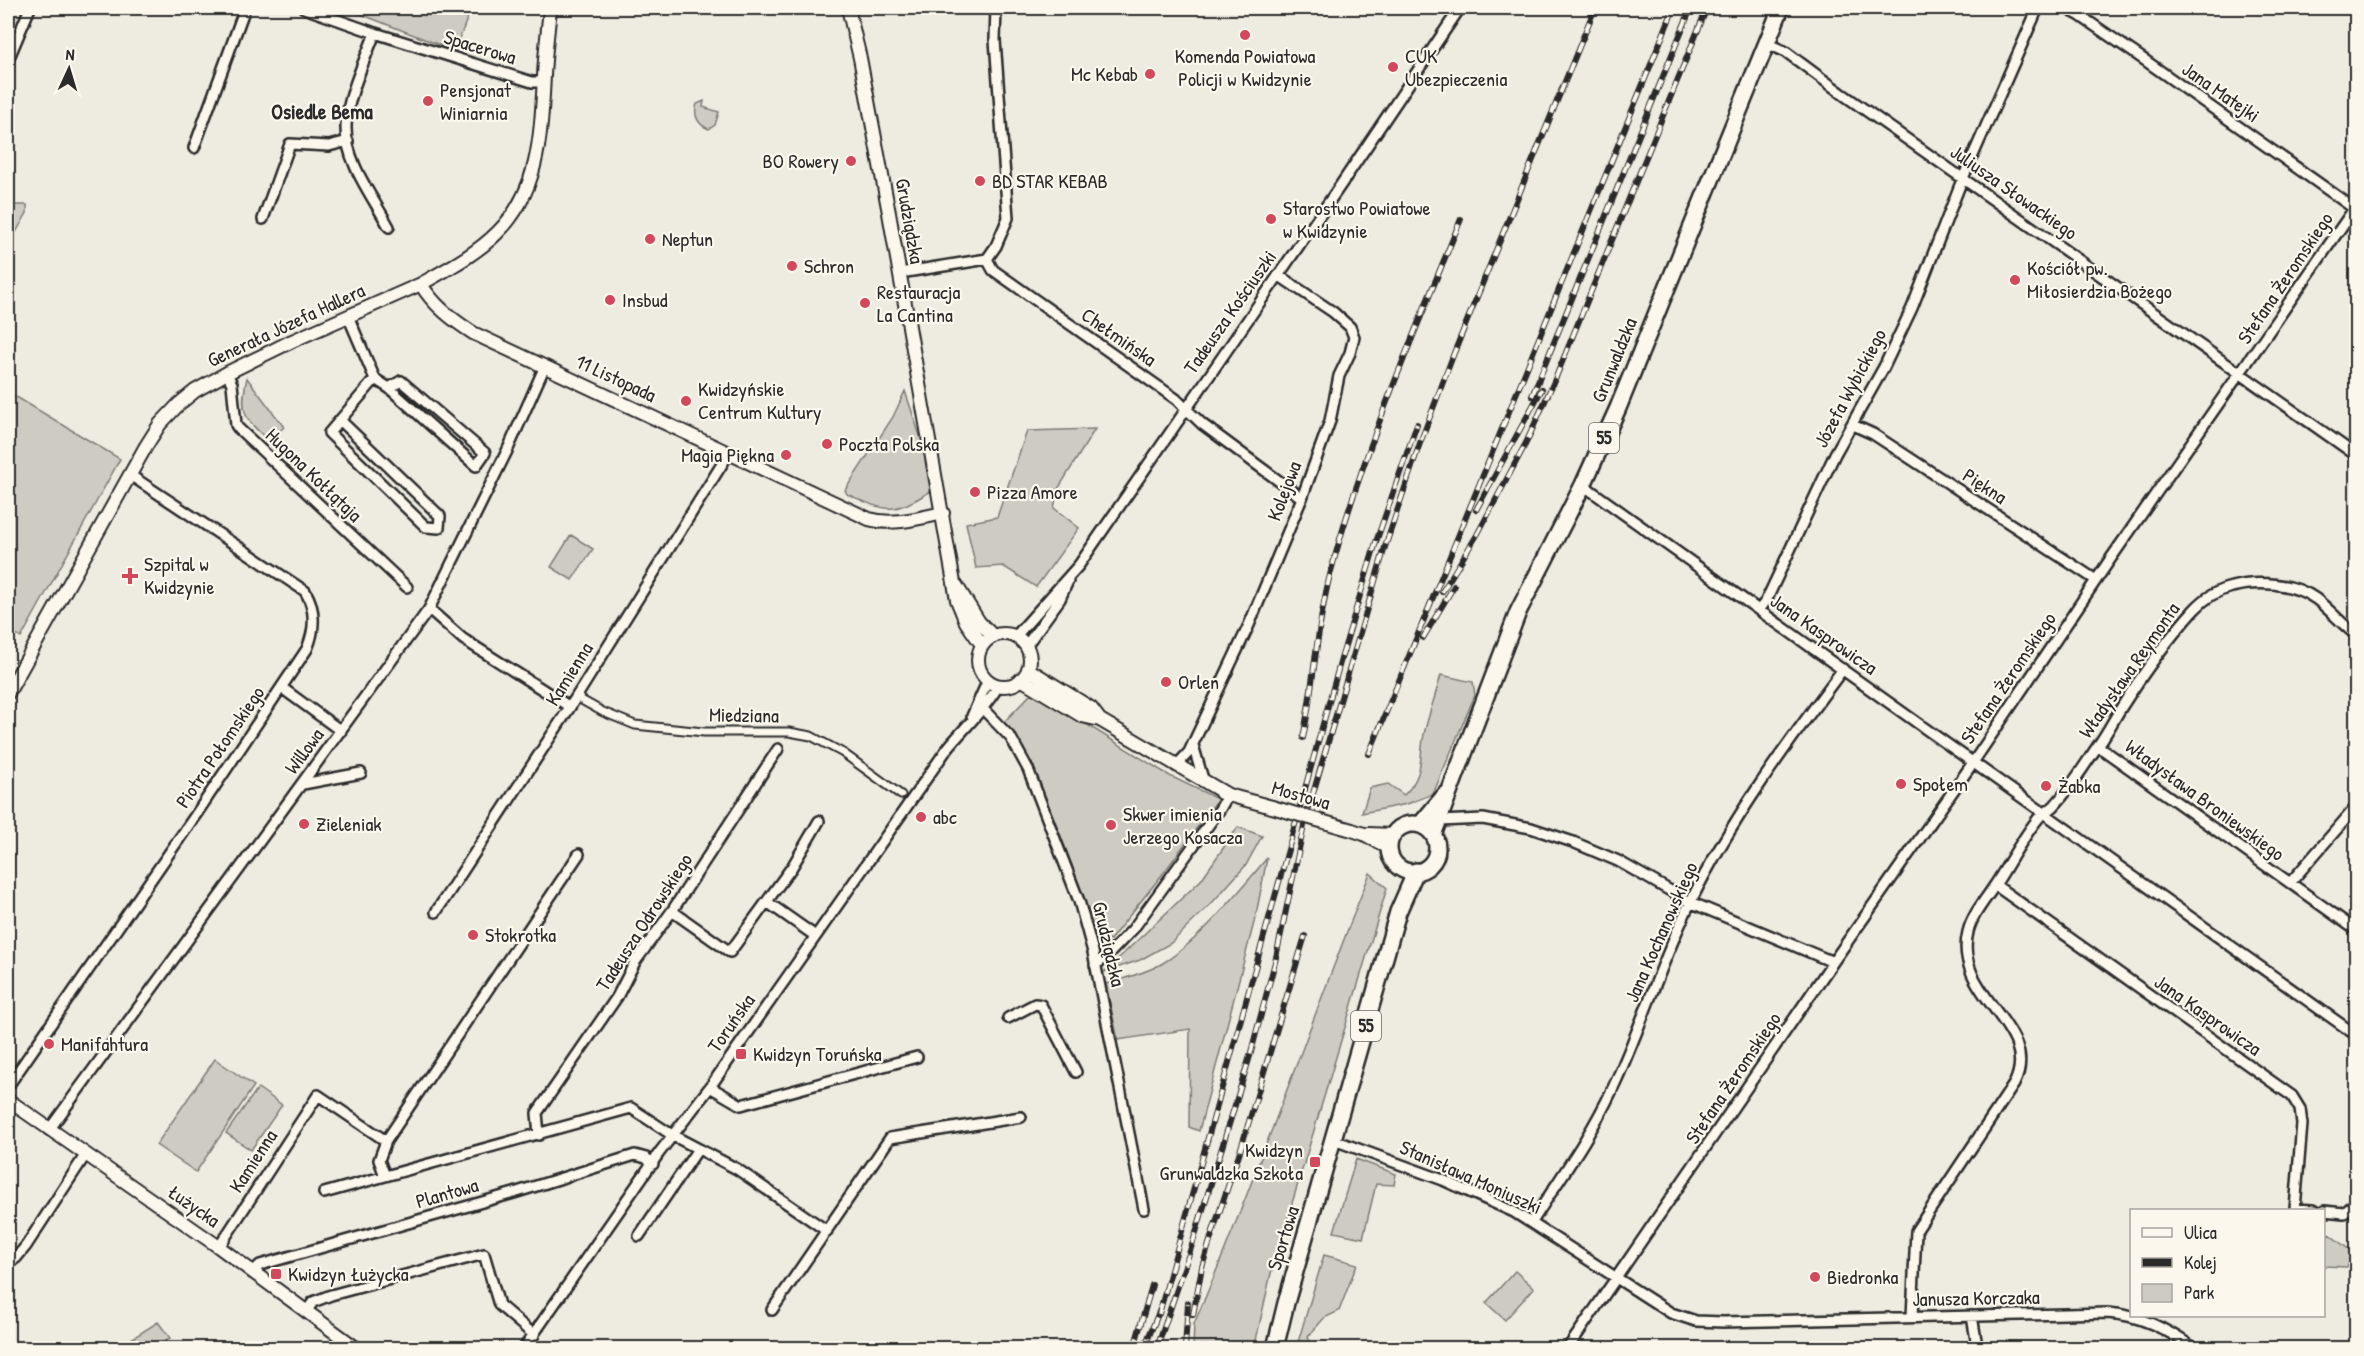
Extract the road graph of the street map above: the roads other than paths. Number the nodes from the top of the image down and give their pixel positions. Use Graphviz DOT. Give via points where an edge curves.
graph roads {
  1 [pos="30,8"];
  2 [pos="245,8"];
  3 [pos="304,8"];
  4 [pos="550,8"];
  5 [pos="848,8"];
  6 [pos="996,8"];
  7 [pos="1460,8"];
  8 [pos="1781,8"];
  9 [pos="2038,8"];
  10 [pos="2065,8"];
  11 [pos="375,33"];
  12 [pos="1766,43"];
  13 [pos="8,60"];
  14 [pos="544,82"];
  15 [pos="348,141"];
  16 [pos="194,148"];
  17 [pos="1963,178"];
  18 [pos="2356,207"];
  19 [pos="263,219"];
  20 [pos="389,227"];
  21 [pos="987,259"];
  22 [pos="900,273"];
  23 [pos="1278,275"];
  24 [pos="421,284"];
  25 [pos="348,316"];
  26 [pos="545,366"];
  27 [pos="227,373"];
  28 [pos="2241,374"];
  29 [pos="375,379"];
  30 [pos="389,388"];
  31 [pos="1186,409"];
  32 [pos="340,420"];
  33 [pos="1853,425"];
  34 [pos="729,453"];
  35 [pos="2356,455"];
  36 [pos="130,475"];
  37 [pos="1582,485"];
  38 [pos="1302,498"];
  39 [pos="943,513"];
  40 [pos="1070,577"];
  41 [pos="2096,580"];
  42 [pos="955,584"];
  43 [pos="407,587"];
  44 [pos="429,609"];
  45 [pos="1759,610"];
  46 [pos="2356,635"];
  47 [pos="993,636"];
  48 [pos="1015,637"];
  49 [pos="982,645"];
  50 [pos="1026,646"];
  51 [pos="1843,669"];
  52 [pos="1025,674"];
  53 [pos="994,683"];
  54 [pos="9,687"];
  55 [pos="282,688"];
  56 [pos="576,697"];
  57 [pos="570,707"];
  58 [pos="983,709"];
  59 [pos="970,721"];
  60 [pos="341,731"];
  61 [pos="1193,745"];
  62 [pos="2098,746"];
  63 [pos="778,748"];
  64 [pos="1972,764"];
  65 [pos="1176,766"];
  66 [pos="361,773"];
  67 [pos="1203,779"];
  68 [pos="303,784"];
  69 [pos="1448,790"];
  70 [pos="901,795"];
  71 [pos="1228,795"];
  72 [pos="2356,807"];
  73 [pos="2045,812"];
  74 [pos="819,821"];
  75 [pos="1440,821"];
  76 [pos="1420,825"];
  77 [pos="1433,835"];
  78 [pos="1391,842"];
  79 [pos="579,854"];
  80 [pos="1409,870"];
  81 [pos="2290,883"];
  82 [pos="1995,885"];
  83 [pos="767,902"];
  84 [pos="1690,902"];
  85 [pos="672,911"];
  86 [pos="436,912"];
  87 [pos="2356,930"];
  88 [pos="814,935"];
  89 [pos="1833,962"];
  90 [pos="1095,965"];
  91 [pos="1008,1018"];
  92 [pos="2356,1035"];
  93 [pos="917,1057"];
  94 [pos="1076,1072"];
  95 [pos="8,1086"];
  96 [pos="710,1087"];
  97 [pos="8,1100"];
  98 [pos="1021,1117"];
  99 [pos="49,1130"];
  100 [pos="539,1135"];
  101 [pos="672,1135"];
  102 [pos="1334,1140"];
  103 [pos="386,1142"];
  104 [pos="698,1149"];
  105 [pos="86,1154"];
  106 [pos="652,1164"];
  107 [pos="385,1176"];
  108 [pos="324,1192"];
  109 [pos="2356,1203"];
  110 [pos="1144,1209"];
  111 [pos="2295,1209"];
  112 [pos="2325,1211"];
  113 [pos="1532,1222"];
  114 [pos="827,1231"];
  115 [pos="639,1236"];
  116 [pos="219,1247"];
  117 [pos="8,1264"];
  118 [pos="252,1273"];
  119 [pos="1618,1277"];
  120 [pos="772,1311"];
  121 [pos="306,1312"];
  122 [pos="1972,1316"];
  123 [pos="1912,1317"];
  124 [pos="534,1335"];
  125 [pos="356,1348"];
  126 [pos="524,1348"];
  127 [pos="1275,1348"];
  128 [pos="1568,1348"];
  129 [pos="1975,1348"];
  130 [pos="2194,1348"];
  1 -- 13 [label="street"];
  2 -- 16 [label="street"];
  3 -- 11 [label="street, Spacerowa"];
  4 -- 14 [label="street, Generała Józefa Hallera"];
  5 -- 22 [label="street, Grudziądzka"];
  6 -- 21 [label="street" via="1008,218"];
  7 -- 23 [label="street, Tadeusza Kościuszki"];
  8 -- 12 [label="main road, Grunwaldzka / 55"];
  9 -- 17 [label="street, Józefa Wybickiego"];
  10 -- 18 [label="street, Jana Matejki"];
  11 -- 14 [label="street, Spacerowa" via="532,82"];
  11 -- 15 [label="street" via="351,100 346,126"];
  12 -- 17 [label="street, Juliusza Słowackiego" via="1786,52"];
  12 -- 37 [label="main road, Grunwaldzka / 55" via="1618,408"];
  14 -- 24 [label="street, Generała Józefa Hallera" via="538,153 524,195 497,233 473,253"];
  15 -- 19 [label="street" via="329,146 290,144"];
  15 -- 20 [label="street" via="351,156"];
  17 -- 28 [label="street, Juliusza Słowackiego"];
  17 -- 33 [label="street, Józefa Wybickiego" via="1912,308"];
  18 -- 28 [label="street, Stefana Żeromskiego"];
  21 -- 22 [label="street"];
  21 -- 31 [label="street, Chełmińska" via="993,270"];
  22 -- 39 [label="street, Grudziądzka"];
  23 -- 31 [label="street, Tadeusza Kościuszki"];
  23 -- 38 [label="street, Kolejowa" via="1333,312 1350,327 1354,337 1338,376 1330,421"];
  24 -- 25 [label="street, Generała Józefa Hallera"];
  24 -- 26 [label="street, 11 Listopada" via="440,307 473,333"];
  25 -- 27 [label="street, Generała Józefa Hallera"];
  25 -- 29 [label="street"];
  26 -- 34 [label="street, 11 Listopada"];
  26 -- 44 [label="street, Willowa"];
  27 -- 36 [label="street, Generała Józefa Hallera" via="179,404 155,432"];
  27 -- 43 [label="street, Hugona Kołłątaja" via="238,428"];
  28 -- 35 [label="street, Juliusza Słowackiego"];
  28 -- 41 [label="street, Stefana Żeromskiego"];
  29 -- 30 [label="street"];
  29 -- 32 [label="street"];
  30 -- 30 [label="street" via="467,458 476,466 485,453 401,381"];
  31 -- 38 [label="street, Chełmińska"];
  31 -- 40 [label="street, Tadeusza Kościuszki"];
  32 -- 32 [label="street" via="329,433 426,527 439,528 440,516"];
  33 -- 41 [label="street, Piękna" via="1873,434"];
  33 -- 45 [label="street, Józefa Wybickiego"];
  34 -- 39 [label="street, 11 Listopada" via="879,522"];
  34 -- 56 [label="street, Kamienna"];
  36 -- 54 [label="street, Generała Józefa Hallera"];
  36 -- 55 [label="street, Piotra Połomskiego" via="305,591 312,602 312,638"];
  37 -- 45 [label="street, Jana Kasprowicza"];
  37 -- 69 [label="main road, Grunwaldzka / 55" via="1518,612"];
  38 -- 61 [label="street, Kolejowa"];
  39 -- 42 [label="street, Grudziądzka"];
  40 -- 48 [label="street, Tadeusza Kościuszki"];
  40 -- 50 [label="street, Tadeusza Kościuszki" via="1060,599"];
  41 -- 64 [label="street, Stefana Żeromskiego"];
  42 -- 47 [label="street, Grudziądzka" via="979,622"];
  42 -- 49 [label="street, Grudziądzka" via="960,611"];
  44 -- 57 [label="street" via="463,639"];
  44 -- 60 [label="street, Willowa"];
  45 -- 51 [label="street, Jana Kasprowicza"];
  46 -- 62 [label="street, Władysława Reymonta" via="2316,599 2291,589 2247,584 2217,593 2195,609 2177,631 2133,689"];
  47 -- 48 [label="street"];
  47 -- 49 [label="street"];
  48 -- 50 [label="street"];
  49 -- 53 [label="street" via="978,660 982,675"];
  50 -- 52 [label="street" via="1030,661"];
  51 -- 64 [label="street, Jana Kasprowicza"];
  51 -- 84 [label="street, Jana Kochanowskiego" via="1736,820"];
  52 -- 53 [label="street" via="1015,683"];
  52 -- 65 [label="street, Mostowa" via="1091,708 1100,720"];
  53 -- 58 [label="street, Toruńska"];
  53 -- 59 [label="street, Toruńska"];
  55 -- 60 [label="street"];
  55 -- 95 [label="street, Piotra Połomskiego"];
  56 -- 57 [label="street, Kamienna"];
  56 -- 70 [label="street, Miedziana" via="635,725 811,736 843,753"];
  57 -- 86 [label="street, Kamienna"];
  58 -- 59 [label="street, Toruńska"];
  58 -- 90 [label="street, Grudziądzka" via="1011,738 1028,769 1079,901"];
  59 -- 88 [label="street, Toruńska"];
  60 -- 68 [label="street, Willowa"];
  61 -- 65 [label="street, Kolejowa"];
  61 -- 67 [label="street"];
  62 -- 73 [label="street, Władysława Reymonta"];
  62 -- 81 [label="street, Władysława Broniewskiego"];
  63 -- 85 [label="street, Tadeusza Odrowskiego"];
  64 -- 73 [label="street, Jana Kasprowicza"];
  64 -- 89 [label="street, Stefana Żeromskiego"];
  65 -- 67 [label="street, Mostowa"];
  65 -- 71 [label="street, Mostowa" via="1183,776"];
  66 -- 68 [label="street"];
  67 -- 71 [label="street, Mostowa"];
  68 -- 99 [label="street, Willowa"];
  69 -- 75 [label="main road, Grunwaldzka / 55"];
  69 -- 76 [label="main road, Grunwaldzka / 55"];
  71 -- 78 [label="street, Mostowa, bridge"];
  71 -- 90 [label="street" via="1133,928"];
  72 -- 81 [label="street, Władysława Broniewskiego"];
  73 -- 82 [label="street"];
  73 -- 92 [label="street, Jana Kasprowicza"];
  74 -- 83 [label="street"];
  75 -- 77 [label="main road, Grunwaldzka / 55"];
  75 -- 84 [label="street" via="1483,819 1531,828 1618,861"];
  76 -- 77 [label="main road"];
  76 -- 78 [label="main road" via="1403,826"];
  77 -- 80 [label="main road, 55" via="1436,853 1432,861 1425,868"];
  78 -- 80 [label="main road" via="1390,856"];
  79 -- 103 [label="street"];
  80 -- 102 [label="main road, 55"];
  81 -- 87 [label="street, Władysława Broniewskiego"];
  82 -- 111 [label="street, Jana Kasprowicza" via="2292,1096 2300,1109 2301,1124"];
  82 -- 123 [label="street" via="1969,928 1967,958 1972,976 1988,1003 2015,1037 2019,1070 2014,1084 1916,1231"];
  83 -- 85 [label="street" via="730,952"];
  83 -- 88 [label="street"];
  84 -- 89 [label="street"];
  84 -- 113 [label="street, Jana Kochanowskiego" via="1612,1091 1580,1150"];
  85 -- 100 [label="street, Tadeusza Odrowskiego" via="537,1113"];
  88 -- 96 [label="street, Toruńska"];
  89 -- 119 [label="street, Stefana Żeromskiego"];
  90 -- 110 [label="street, Grudziądzka"];
  91 -- 94 [label="street" via="1035,1004 1041,1005"];
  93 -- 96 [label="street" via="741,1105"];
  96 -- 101 [label="street, Toruńska"];
  97 -- 99 [label="street, Łużycka"];
  98 -- 114 [label="street" via="890,1138"];
  99 -- 105 [label="street, Łużycka"];
  100 -- 101 [label="street" via="631,1108"];
  100 -- 107 [label="street"];
  101 -- 104 [label="street"];
  101 -- 106 [label="street, Toruńska"];
  102 -- 113 [label="street, Stanisława Moniuszki" via="1443,1180"];
  102 -- 127 [label="main road, Sportowa / 55"];
  103 -- 107 [label="street" via="380,1160"];
  103 -- 116 [label="street, Kamienna" via="318,1095"];
  104 -- 114 [label="street" via="737,1169"];
  104 -- 115 [label="street"];
  105 -- 116 [label="street, Łużycka"];
  105 -- 117 [label="street" via="26,1246"];
  106 -- 118 [label="street, Plantowa" via="635,1155 260,1265"];
  106 -- 124 [label="street, Toruńska"];
  107 -- 108 [label="street"];
  109 -- 112 [label="street" via="2344,1213"];
  113 -- 119 [label="street, Stanisława Moniuszki"];
  114 -- 120 [label="street"];
  116 -- 118 [label="street, Łużycka"];
  118 -- 121 [label="street, Łużycka"];
  119 -- 123 [label="street, Janusza Korczaka" via="1671,1313 1696,1321"];
  119 -- 128 [label="street, Stefana Żeromskiego"];
  121 -- 124 [label="street" via="313,1302 331,1295 484,1254 500,1305"];
  121 -- 125 [label="street, Łużycka"];
  122 -- 123 [label="street, Janusza Korczaka"];
  122 -- 129 [label="street"];
  122 -- 130 [label="street, Janusza Korczaka" via="2119,1314 2155,1324"];
  124 -- 126 [label="street, Toruńska"];
}
